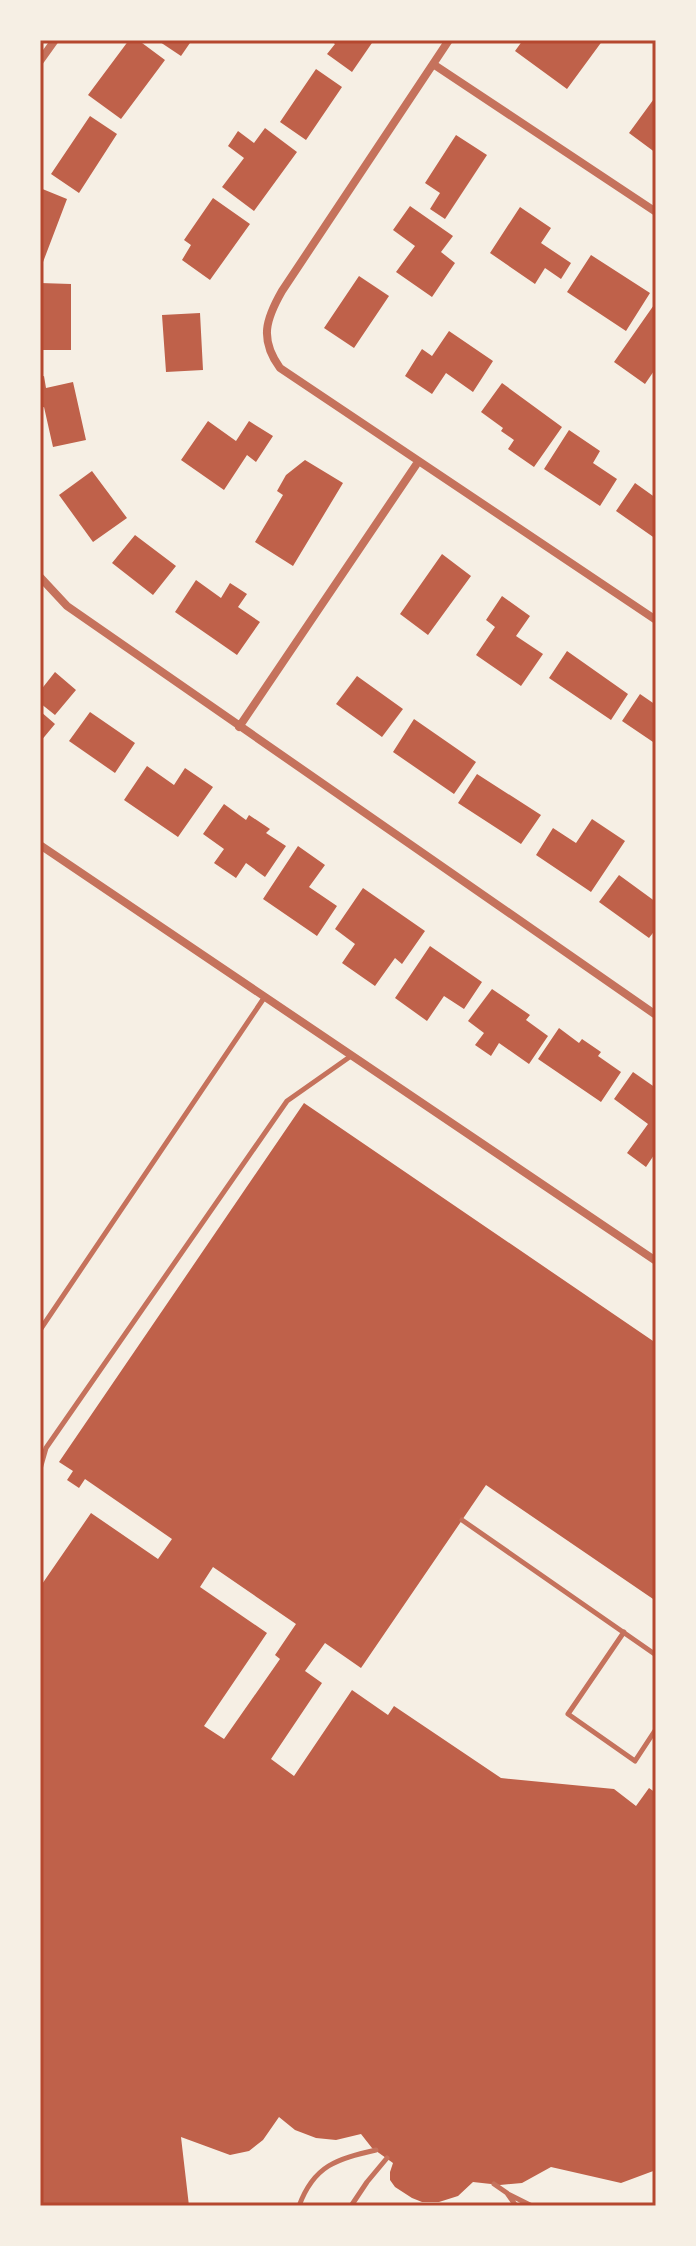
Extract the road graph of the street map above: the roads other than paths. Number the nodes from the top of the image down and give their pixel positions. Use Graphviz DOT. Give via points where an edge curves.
graph roads {
  1 [pos="55,40"];
  2 [pos="449,40"];
  3 [pos="40,61"];
  4 [pos="433,64"];
  5 [pos="656,212"];
  6 [pos="418,462"];
  7 [pos="40,577"];
  8 [pos="656,620"];
  9 [pos="239,727"];
  10 [pos="40,845"];
  11 [pos="264,998"];
  12 [pos="656,1015"];
  13 [pos="351,1056"];
  14 [pos="656,1261"];
  15 [pos="40,1330"];
  16 [pos="40,1469"];
  17 [pos="462,1520"];
  18 [pos="624,1632"];
  19 [pos="656,1655"];
  20 [pos="656,1729"];
  21 [pos="376,2150"];
  22 [pos="387,2158"];
  23 [pos="494,2184"];
  24 [pos="507,2193"];
  25 [pos="299,2206"];
  26 [pos="351,2206"];
  27 [pos="516,2206"];
  28 [pos="532,2206"];
  1 -- 3 [label="street"];
  2 -- 4 [label="street"];
  4 -- 5 [label="street"];
  4 -- 6 [label="street" via="282,291 266,328 267,343 280,368"];
  6 -- 8 [label="street"];
  6 -- 9 [label="street"];
  7 -- 9 [label="street" via="67,606"];
  9 -- 12 [label="street"];
  10 -- 11 [label="street"];
  11 -- 13 [label="street"];
  11 -- 15 [label="lane"];
  13 -- 14 [label="street"];
  13 -- 16 [label="lane" via="287,1101 46,1448"];
  17 -- 18 [label="lane"];
  18 -- 19 [label="lane"];
  18 -- 20 [label="lane" via="568,1714 635,1761"];
  21 -- 25 [label="lane" via="325,2168"];
  22 -- 26 [label="lane"];
  23 -- 24 [label="lane"];
  24 -- 27 [label="lane"];
  24 -- 28 [label="lane"];
}
